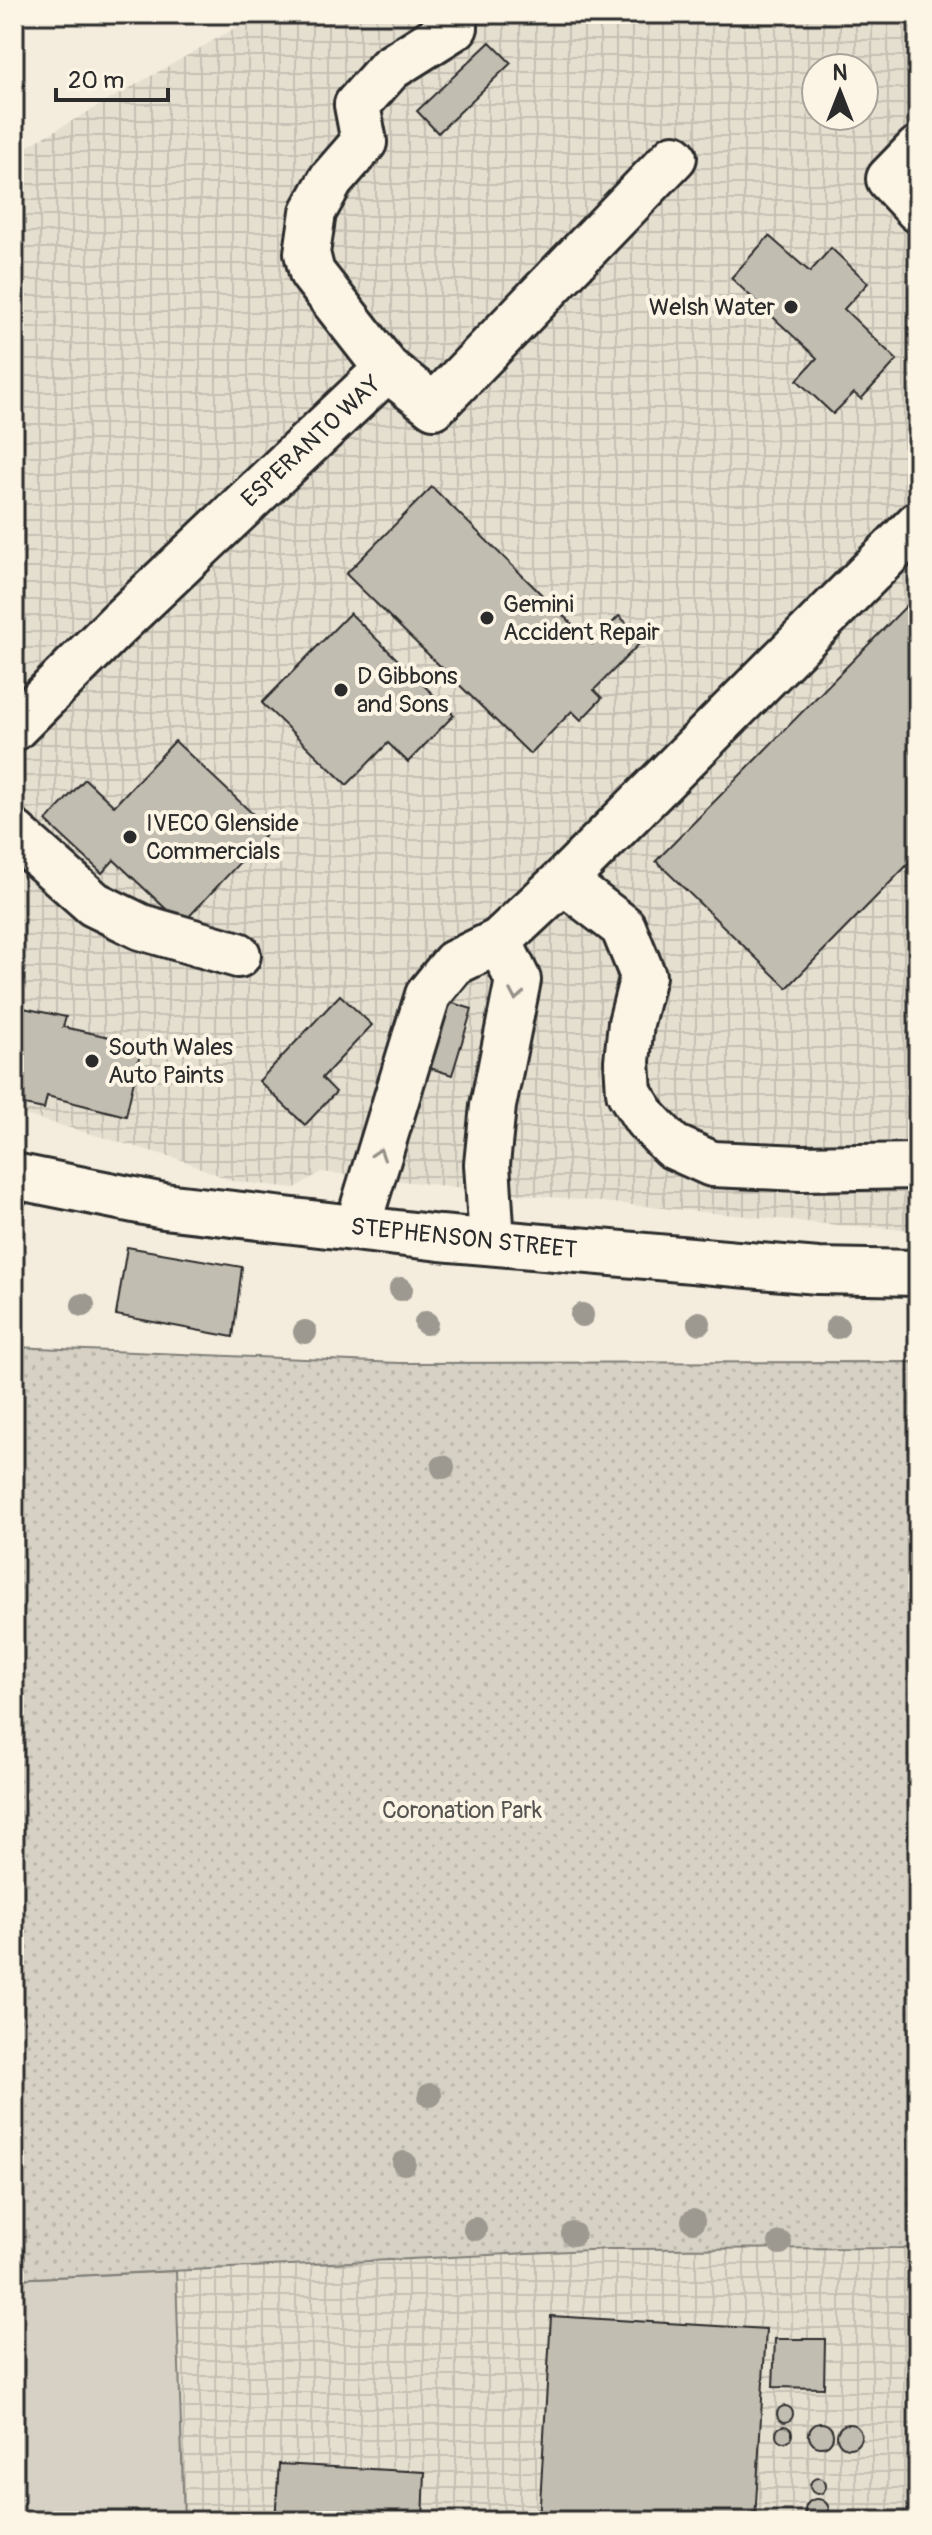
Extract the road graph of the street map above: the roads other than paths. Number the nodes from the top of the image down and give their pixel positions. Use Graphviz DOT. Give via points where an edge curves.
graph roads {
  1 [pos="455,27"];
  2 [pos="918,149"];
  3 [pos="674,157"];
  4 [pos="918,210"];
  5 [pos="387,369"];
  6 [pos="918,524"];
  7 [pos="14,728"];
  8 [pos="14,833"];
  9 [pos="563,881"];
  10 [pos="499,941"];
  11 [pos="238,955"];
  12 [pos="918,1166"];
  13 [pos="14,1176"];
  14 [pos="357,1228"];
  15 [pos="492,1242"];
  16 [pos="918,1273"];
  1 -- 5 [label="street" via="390,68 357,105 364,142 331,180 313,212 307,253 312,273"];
  2 -- 4 [label="street" via="889,179"];
  3 -- 5 [label="street, ESPERANTO WAY" via="434,406"];
  5 -- 7 [label="street, ESPERANTO WAY"];
  6 -- 9 [label="street"];
  8 -- 11 [label="street" via="94,904 141,927"];
  9 -- 10 [label="street"];
  9 -- 12 [label="street" via="623,927 643,976 631,1023 629,1092 672,1146 712,1164"];
  14 -- 10 [label="street, one-way" via="428,995 454,963"];
  10 -- 15 [label="street, one-way" via="518,980 487,1164"];
  13 -- 14 [label="street, STEPHENSON STREET" via="164,1206"];
  14 -- 15 [label="street, STEPHENSON STREET"];
  15 -- 16 [label="street, STEPHENSON STREET" via="818,1271"];
}
